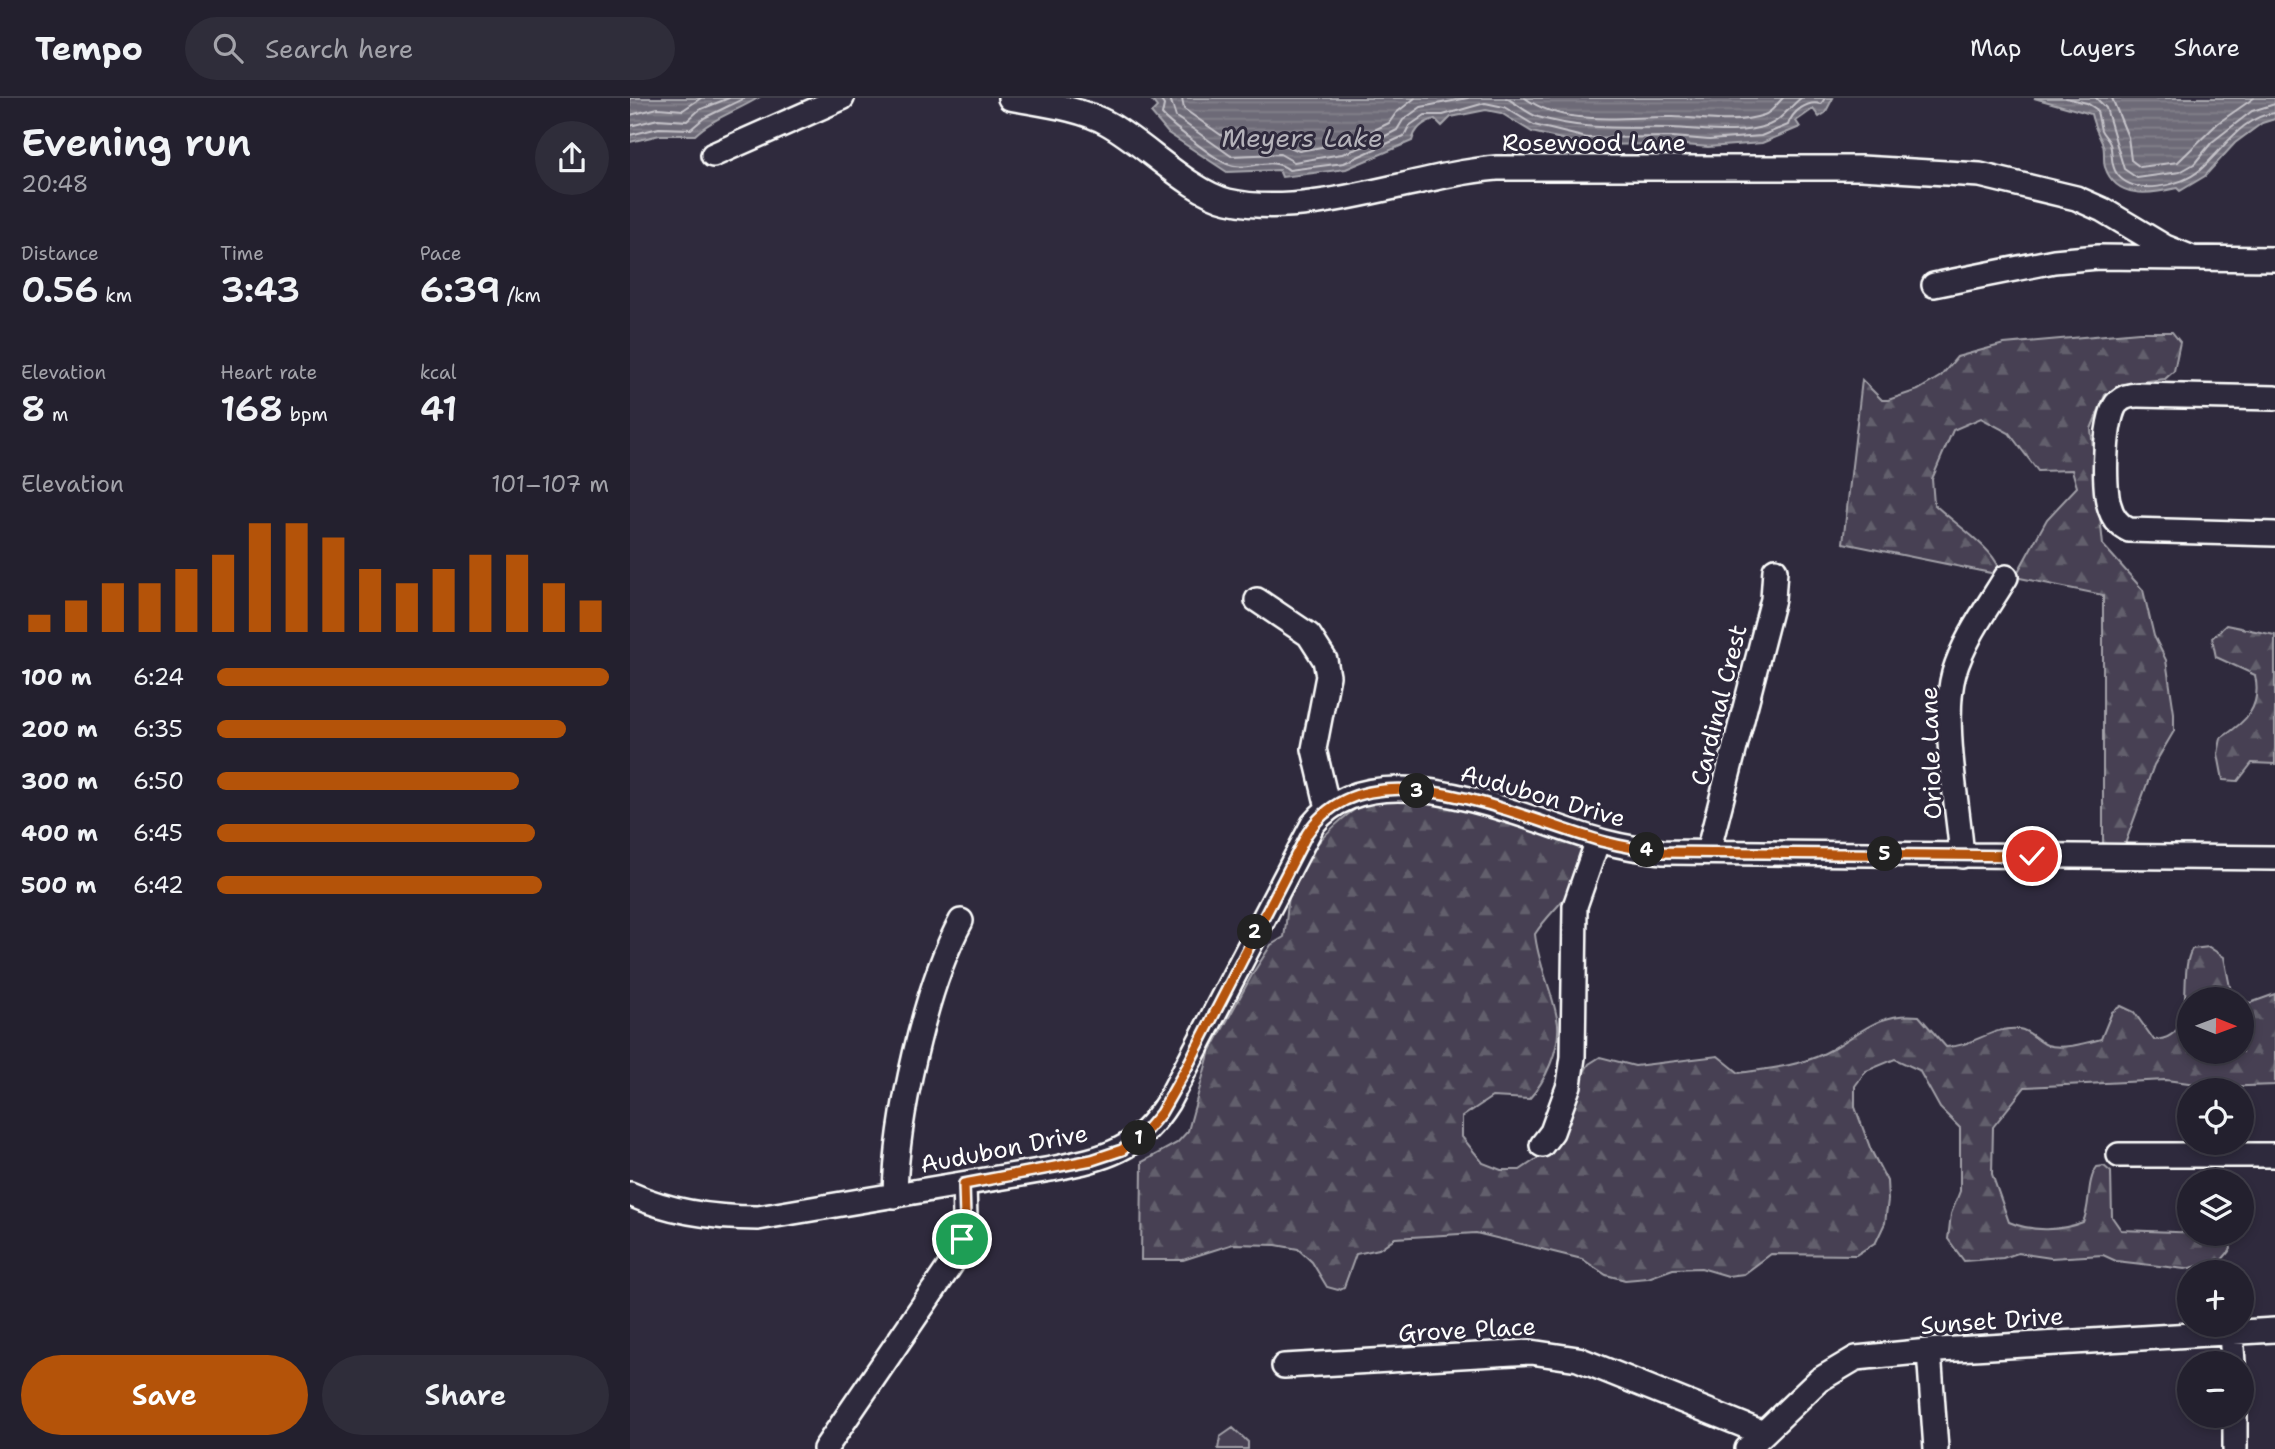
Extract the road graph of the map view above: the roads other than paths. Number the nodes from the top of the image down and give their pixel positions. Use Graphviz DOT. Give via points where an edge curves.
graph roads {
  1 [pos="842,98"];
  2 [pos="1010,98"];
  3 [pos="713,155"];
  4 [pos="2190,257"];
  5 [pos="2275,259"];
  6 [pos="1934,285"];
  7 [pos="2275,397"];
  8 [pos="2275,534"];
  9 [pos="1775,570"];
  10 [pos="2006,578"];
  11 [pos="1256,600"];
  12 [pos="1328,808"];
  13 [pos="1598,840"];
  14 [pos="1708,852"];
  15 [pos="1962,856"];
  16 [pos="2275,858"];
  17 [pos="961,921"];
  18 [pos="1542,1145"];
  19 [pos="2119,1154"];
  20 [pos="2275,1155"];
  21 [pos="964,1184"];
  22 [pos="630,1194"];
  23 [pos="895,1196"];
  24 [pos="2275,1330"];
  25 [pos="2254,1331"];
  26 [pos="2177,1335"];
  27 [pos="1929,1351"];
  28 [pos="1284,1366"];
  29 [pos="2235,1428"];
  30 [pos="1755,1441"];
  31 [pos="825,1449"];
  32 [pos="1937,1449"];
  33 [pos="2235,1449"];
  1 -- 3 [label="street"];
  2 -- 4 [label="street, Rosewood Lane" via="1106,122 1227,201 1283,204 1497,168 1938,171 2015,181 2076,198"];
  4 -- 5 [label="street"];
  4 -- 6 [label="street" via="2076,259"];
  7 -- 8 [label="street" via="2138,395 2118,401 2108,426 2106,490 2109,508 2122,527 2145,533"];
  9 -- 14 [label="street, Cardinal Crest" via="1773,599"];
  10 -- 15 [label="street, Oriole Lane" via="1966,645 1952,682 1952,747"];
  11 -- 12 [label="street" via="1309,635 1325,660 1328,676 1314,749"];
  12 -- 13 [label="street, Audubon Drive" via="1370,790 1436,793"];
  12 -- 21 [label="street, Audubon Drive" via="1307,834 1186,1069 1145,1132 1122,1150 1092,1160"];
  13 -- 14 [label="street, Audubon Drive" via="1651,850"];
  13 -- 18 [label="street" via="1574,906 1569,1085 1552,1132"];
  14 -- 15 [label="street, Audubon Drive"];
  15 -- 16 [label="street, Audubon Drive"];
  17 -- 23 [label="street" via="923,1024 899,1147"];
  19 -- 20 [label="street"];
  21 -- 23 [label="street, Audubon Drive"];
  21 -- 31 [label="street" via="965,1219 956,1258"];
  22 -- 23 [label="street, Audubon Drive" via="668,1208 728,1218 788,1215"];
  24 -- 25 [label="street, Sunset Drive"];
  26 -- 27 [label="street, Sunset Drive"];
  27 -- 30 [label="street, Sunset Drive" via="1869,1356 1842,1364 1818,1380"];
  27 -- 32 [label="street"];
  28 -- 30 [label="street, Grove Place" via="1555,1353 1597,1366"];
  29 -- 33 [label="street"];
}
